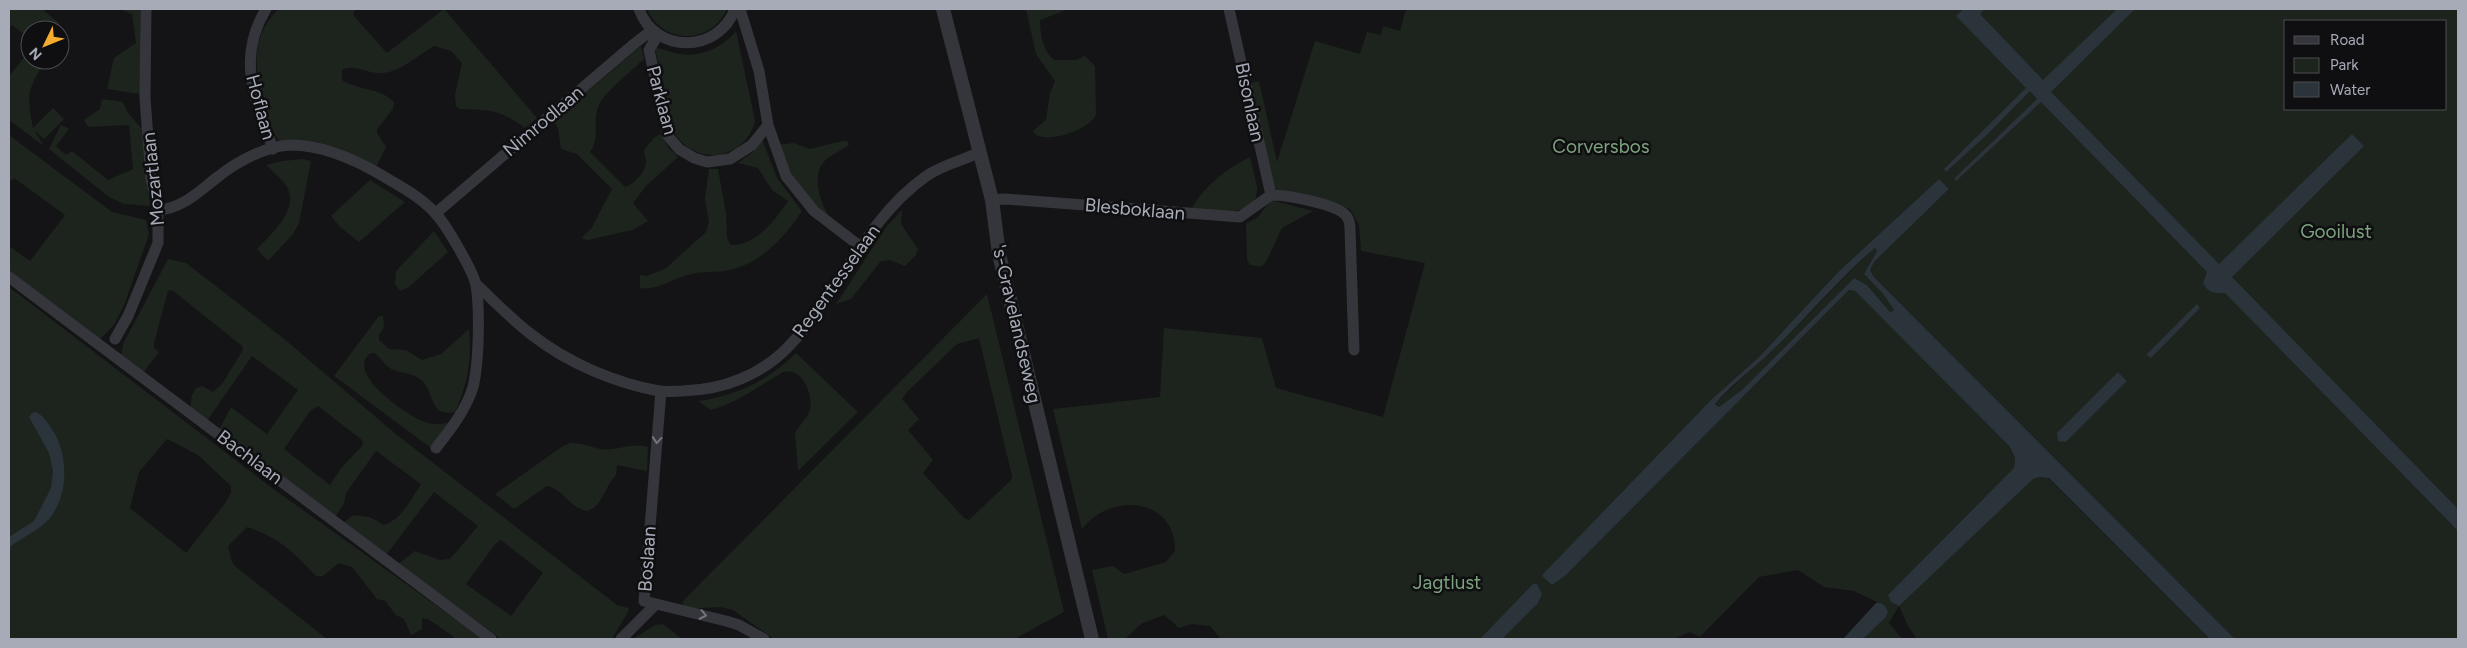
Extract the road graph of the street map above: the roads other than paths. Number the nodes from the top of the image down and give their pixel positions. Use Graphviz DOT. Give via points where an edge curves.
graph roads {
  1 [pos="146,9"];
  2 [pos="266,9"];
  3 [pos="639,9"];
  4 [pos="735,9"];
  5 [pos="740,9"];
  6 [pos="943,9"];
  7 [pos="1230,9"];
  8 [pos="656,33"];
  9 [pos="768,124"];
  10 [pos="272,149"];
  11 [pos="980,152"];
  12 [pos="1270,195"];
  13 [pos="992,200"];
  14 [pos="158,210"];
  15 [pos="436,213"];
  16 [pos="861,247"];
  17 [pos="9,277"];
  18 [pos="476,284"];
  19 [pos="115,339"];
  20 [pos="1354,350"];
  21 [pos="661,391"];
  22 [pos="436,448"];
  23 [pos="655,605"];
  24 [pos="491,639"];
  25 [pos="621,639"];
  26 [pos="764,639"];
  27 [pos="1092,639"];
  1 -- 14 [label="street, Mozartlaan" via="145,98"];
  2 -- 10 [label="street, Hoflaan" via="252,37 249,70"];
  3 -- 8 [label="street" via="642,18"];
  4 -- 8 [label="street" via="721,31 707,40 690,44 674,42"];
  5 -- 9 [label="street" via="759,72"];
  6 -- 11 [label="street, 's-Gravelandseweg"];
  7 -- 12 [label="street, Bisonlaan"];
  8 -- 9 [label="street, Parklaan" via="649,50 668,136 680,149 707,162 730,159 752,145"];
  8 -- 15 [label="street, Nimrodlaan" via="634,44"];
  9 -- 16 [label="street" via="786,176 814,212"];
  10 -- 14 [label="street" via="245,159 182,205"];
  10 -- 15 [label="street" via="290,145 316,148 355,160 412,193"];
  11 -- 13 [label="street, 's-Gravelandseweg"];
  11 -- 16 [label="street, Regentesselaan" via="919,182 884,215"];
  12 -- 13 [label="street, Blesboklaan" via="1240,217"];
  12 -- 20 [label="street" via="1337,209 1347,216"];
  13 -- 27 [label="street, 's-Gravelandseweg" via="999,254"];
  14 -- 19 [label="street, Mozartlaan" via="158,243"];
  15 -- 18 [label="street"];
  16 -- 21 [label="street, Regentesselaan" via="816,314 789,346 760,370 721,386"];
  17 -- 24 [label="street, Bachlaan"];
  18 -- 21 [label="street, Regentesselaan" via="532,336 566,358 600,374"];
  18 -- 22 [label="street" via="477,334 472,388 455,423"];
  21 -- 23 [label="street, Boslaan, one-way" via="644,601"];
  23 -- 25 [label="street"];
  23 -- 26 [label="street, Boslaan, one-way" via="739,625"];
}
